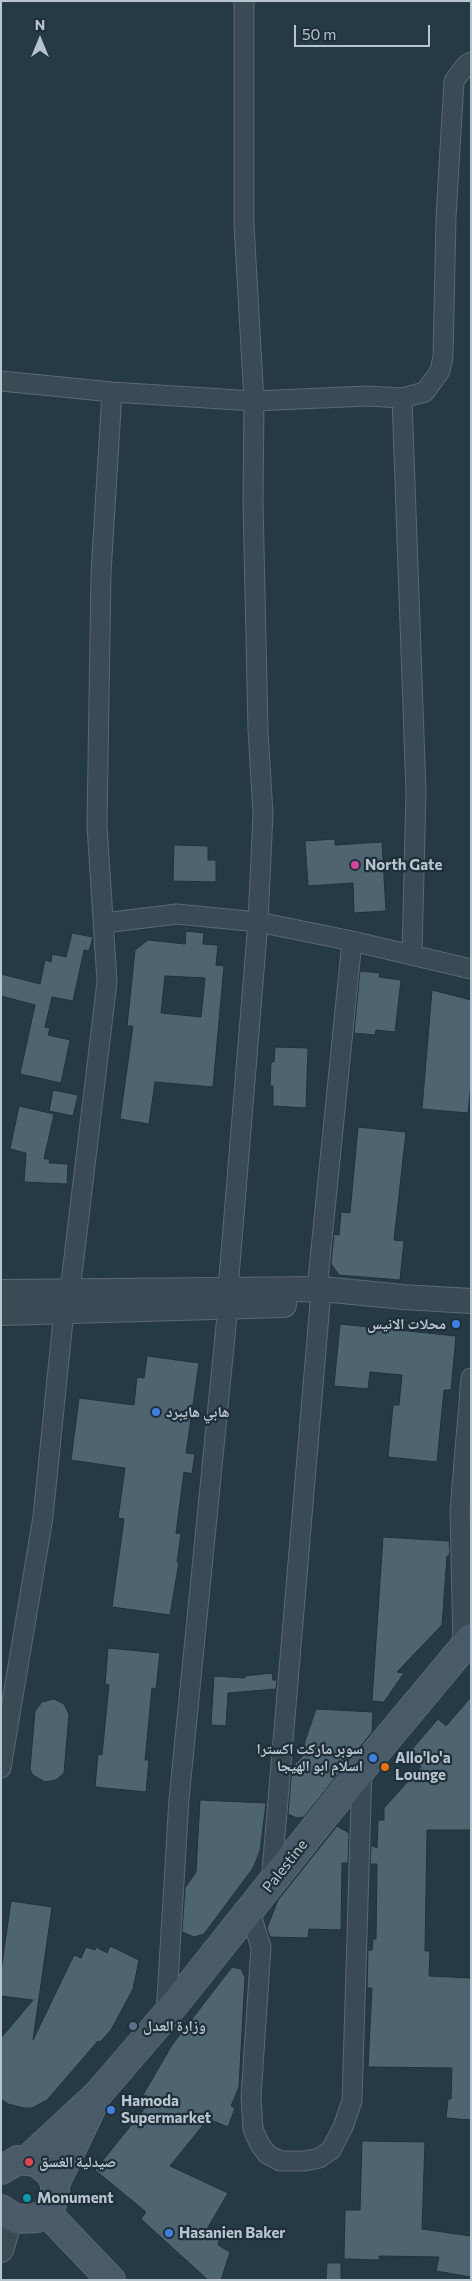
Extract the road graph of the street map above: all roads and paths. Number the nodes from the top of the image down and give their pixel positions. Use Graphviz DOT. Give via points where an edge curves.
graph roads {
  1 [pos="244,1"];
  2 [pos="471,62"];
  3 [pos="1,381"];
  4 [pos="112,392"];
  5 [pos="402,398"];
  6 [pos="254,401"];
  7 [pos="258,922"];
  8 [pos="104,923"];
  9 [pos="352,940"];
  10 [pos="412,954"];
  11 [pos="471,969"];
  12 [pos="1,1292"];
  13 [pos="319,1296"];
  14 [pos="228,1298"];
  15 [pos="67,1301"];
  16 [pos="471,1301"];
  17 [pos="1,1313"];
  18 [pos="471,1378"];
  19 [pos="467,1642"];
  20 [pos="1,1768"];
  21 [pos="362,1769"];
  22 [pos="271,1883"];
  23 [pos="250,1912"];
  24 [pos="166,2015"];
  25 [pos="98,2094"];
  26 [pos="12,2159"];
  27 [pos="55,2184"];
  28 [pos="6,2212"];
  29 [pos="46,2212"];
  30 [pos="1,2250"];
  31 [pos="111,2280"];
  1 -- 6 [label="street" via="244,224"];
  2 -- 5 [label="street" via="454,81 440,371 425,392"];
  3 -- 4 [label="street"];
  4 -- 6 [label="street"];
  4 -- 8 [label="street" via="100,573 97,824"];
  5 -- 6 [label="street" via="367,396"];
  5 -- 10 [label="street" via="416,792"];
  6 -- 7 [label="street" via="257,700 264,814"];
  7 -- 8 [label="street" via="178,914"];
  7 -- 9 [label="street"];
  7 -- 14 [label="street"];
  8 -- 15 [label="street" via="107,982"];
  9 -- 10 [label="street"];
  9 -- 13 [label="street"];
  10 -- 11 [label="street"];
  12 -- 15 [label="street"];
  13 -- 14 [label="street"];
  13 -- 16 [label="street"];
  13 -- 22 [label="street"];
  14 -- 15 [label="street"];
  14 -- 24 [label="street" via="179,1799"];
  15 -- 17 [label="street"];
  15 -- 20 [label="street" via="42,1517"];
  18 -- 19 [label="street" via="460,1510"];
  19 -- 21 [label="main road, Palestine"];
  21 -- 22 [label="main road, Palestine"];
  21 -- 23 [label="street" via="352,2101 331,2150 305,2162 280,2161 267,2154 253,2129 251,2097 261,1947"];
  22 -- 23 [label="main road, Palestine"];
  23 -- 24 [label="main road, Palestine"];
  24 -- 25 [label="main road, Palestine"];
  25 -- 26 [label="main road"];
  25 -- 27 [label="main road"];
  26 -- 27 [label="main road" via="45,2167"];
  27 -- 29 [label="main road" via="55,2194"];
  28 -- 29 [label="main road" via="26,2220"];
  28 -- 30 [label="street"];
  29 -- 31 [label="main road"];
}
